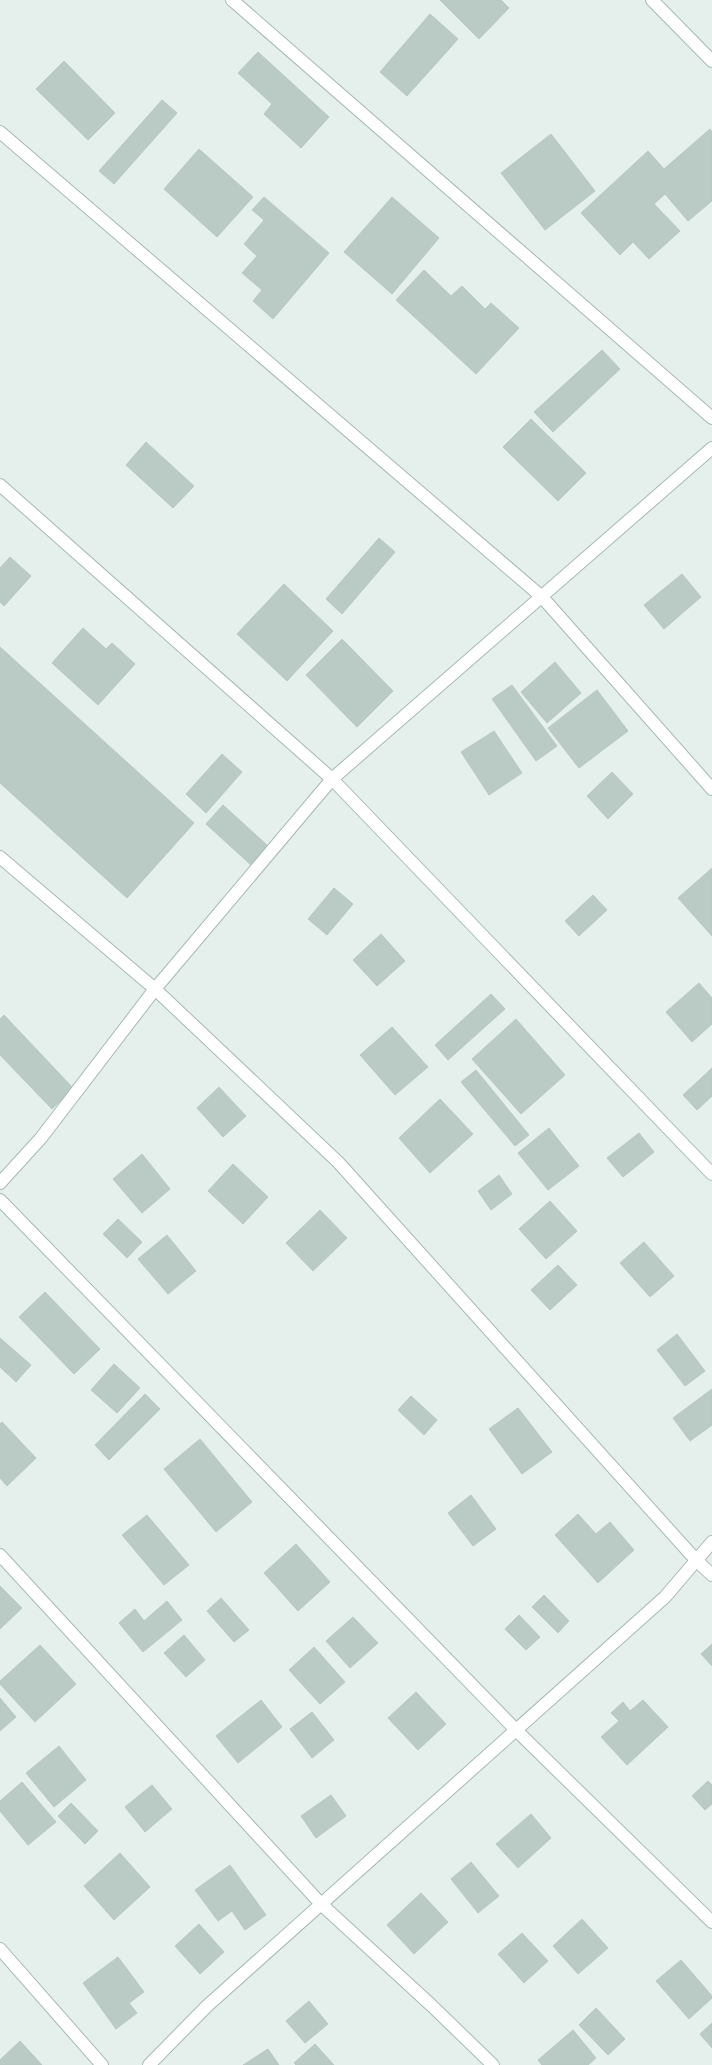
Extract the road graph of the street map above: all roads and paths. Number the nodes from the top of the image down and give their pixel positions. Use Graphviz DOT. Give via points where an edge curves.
graph roads {
  1 [pos="232,0"];
  2 [pos="652,0"];
  3 [pos="712,61"];
  4 [pos="0,132"];
  5 [pos="712,418"];
  6 [pos="712,448"];
  7 [pos="0,485"];
  8 [pos="542,597"];
  9 [pos="332,779"];
  10 [pos="712,789"];
  11 [pos="0,857"];
  12 [pos="155,990"];
  13 [pos="712,1174"];
  14 [pos="0,1183"];
  15 [pos="0,1200"];
  16 [pos="712,1542"];
  17 [pos="0,1555"];
  18 [pos="696,1560"];
  19 [pos="712,1575"];
  20 [pos="516,1730"];
  21 [pos="321,1904"];
  22 [pos="712,1922"];
  23 [pos="0,1949"];
  24 [pos="102,2065"];
  25 [pos="149,2065"];
  26 [pos="493,2065"];
  1 -- 5 [label="street"];
  2 -- 3 [label="street"];
  4 -- 8 [label="street"];
  6 -- 8 [label="street"];
  7 -- 9 [label="street"];
  8 -- 9 [label="street"];
  8 -- 10 [label="street"];
  9 -- 12 [label="street"];
  9 -- 13 [label="street"];
  11 -- 12 [label="street"];
  12 -- 14 [label="street" via="41,1138"];
  12 -- 18 [label="street" via="338,1162"];
  15 -- 20 [label="street"];
  16 -- 18 [label="street"];
  17 -- 21 [label="street"];
  18 -- 19 [label="street"];
  18 -- 20 [label="street" via="665,1597"];
  20 -- 21 [label="street"];
  20 -- 22 [label="street"];
  21 -- 25 [label="street" via="207,2006"];
  21 -- 26 [label="street"];
  23 -- 24 [label="street"];
}
